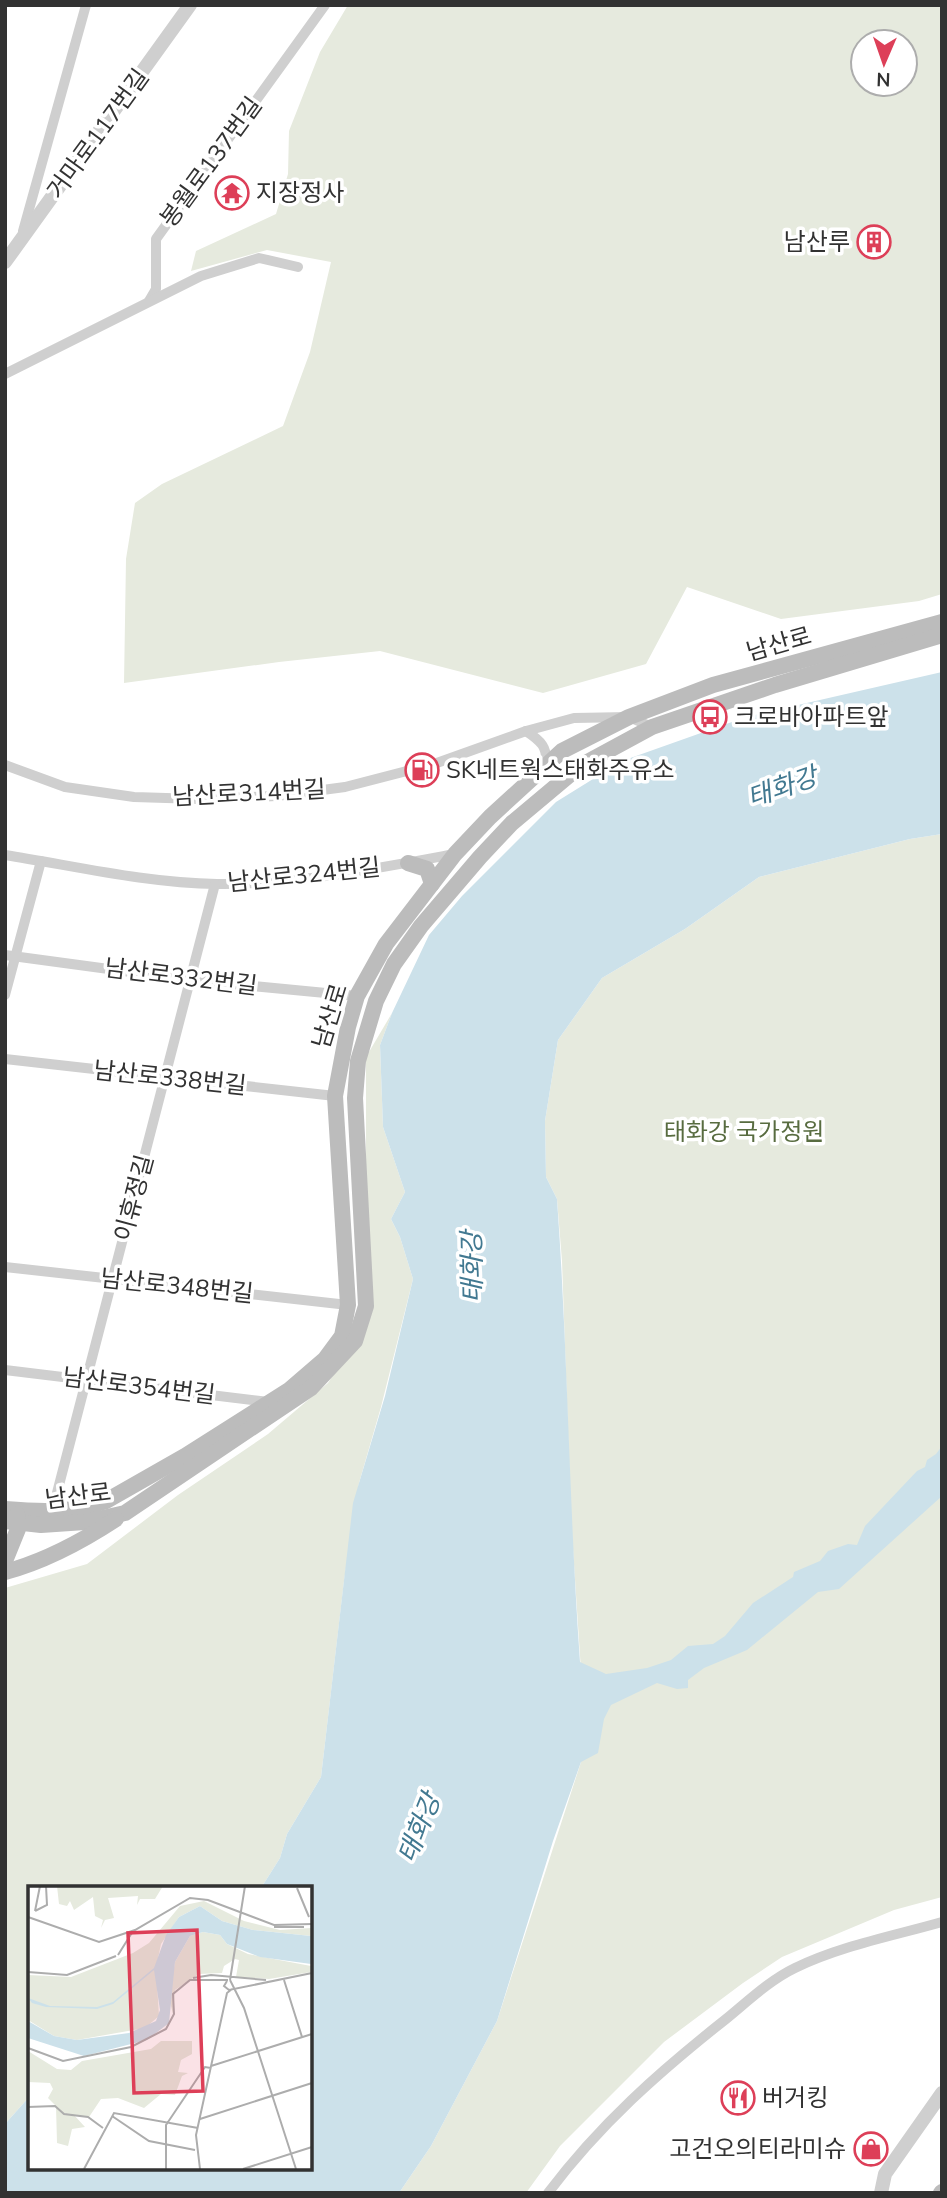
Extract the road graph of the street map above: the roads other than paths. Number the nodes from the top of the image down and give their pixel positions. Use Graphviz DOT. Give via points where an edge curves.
graph roads {
  1 [pos="86,5"];
  2 [pos="190,5"];
  3 [pos="325,5"];
  4 [pos="21,241"];
  5 [pos="5,262"];
  6 [pos="298,267"];
  7 [pos="149,300"];
  8 [pos="5,374"];
  9 [pos="942,622"];
  10 [pos="942,635"];
  11 [pos="629,718"];
  12 [pos="652,727"];
  13 [pos="526,731"];
  14 [pos="5,765"];
  15 [pos="546,766"];
  16 [pos="455,854"];
  17 [pos="5,855"];
  18 [pos="41,861"];
  19 [pos="408,863"];
  20 [pos="215,884"];
  21 [pos="432,884"];
  22 [pos="10,956"];
  23 [pos="190,980"];
  24 [pos="5,995"];
  25 [pos="357,996"];
  26 [pos="5,1059"];
  27 [pos="165,1078"];
  28 [pos="335,1096"];
  29 [pos="5,1267"];
  30 [pos="112,1280"];
  31 [pos="348,1305"];
  32 [pos="5,1370"];
  33 [pos="86,1381"];
  34 [pos="272,1403"];
  35 [pos="47,1511"];
  36 [pos="125,1513"];
  37 [pos="9,1519"];
  38 [pos="5,1561"];
  39 [pos="5,1572"];
  40 [pos="942,1922"];
  41 [pos="942,2093"];
  42 [pos="882,2186"];
  43 [pos="548,2193"];
  44 [pos="869,2193"];
  1 -- 4 [label="street"];
  2 -- 4 [label="street, 거마로117번길"];
  3 -- 7 [label="street, 봉월로137번길" via="156,239 156,289"];
  4 -- 5 [label="street, 거마로117번길"];
  6 -- 7 [label="street" via="259,258 201,276"];
  7 -- 8 [label="street"];
  9 -- 11 [label="main road, 남산로" via="713,685"];
  10 -- 12 [label="main road, 남산로"];
  11 -- 12 [label="street, 남산로314번길"];
  11 -- 13 [label="street, 남산로314번길" via="574,718"];
  11 -- 15 [label="main road, 남산로" via="562,751"];
  12 -- 36 [label="main road, 남산로" via="580,766 512,823 421,926 394,964 376,1001 358,1061 355,1098 366,1306 355,1341 311,1388"];
  13 -- 14 [label="street, 남산로314번길" via="435,765 345,787 277,796 134,797 65,787"];
  13 -- 15 [label="street" via="544,744"];
  15 -- 16 [label="main road, 남산로"];
  16 -- 19 [label="street, 남산로324번길"];
  16 -- 21 [label="main road, 남산로"];
  17 -- 18 [label="street, 남산로324번길"];
  18 -- 20 [label="street, 남산로324번길" via="153,880"];
  18 -- 22 [label="street"];
  19 -- 20 [label="street, 남산로324번길" via="257,883"];
  19 -- 21 [label="main road" via="427,869"];
  20 -- 23 [label="street, 이휴정길"];
  21 -- 25 [label="main road, 남산로" via="386,944"];
  22 -- 23 [label="street, 남산로332번길"];
  22 -- 24 [label="street"];
  23 -- 25 [label="street, 남산로332번길"];
  23 -- 27 [label="street, 이휴정길"];
  25 -- 28 [label="main road, 남산로"];
  26 -- 27 [label="street, 남산로338번길"];
  27 -- 28 [label="street, 남산로338번길"];
  27 -- 30 [label="street, 이휴정길"];
  28 -- 31 [label="main road, 남산로"];
  29 -- 30 [label="street, 남산로348번길"];
  30 -- 31 [label="street, 남산로348번길"];
  30 -- 33 [label="street, 이휴정길"];
  31 -- 34 [label="main road, 남산로" via="342,1336 325,1359"];
  32 -- 33 [label="street, 남산로354번길"];
  33 -- 34 [label="street, 남산로354번길"];
  33 -- 35 [label="street, 이휴정길"];
  34 -- 35 [label="main road, 남산로" via="106,1501 79,1510"];
  35 -- 37 [label="main road"];
  36 -- 37 [label="main road, 남산로" via="41,1525"];
  36 -- 39 [label="main road" via="78,1544"];
  37 -- 38 [label="main road" via="15,1541"];
  40 -- 43 [label="street" via="812,1961 783,1975 631,2098"];
  41 -- 42 [label="street" via="901,2150"];
  42 -- 44 [label="street"];
}
